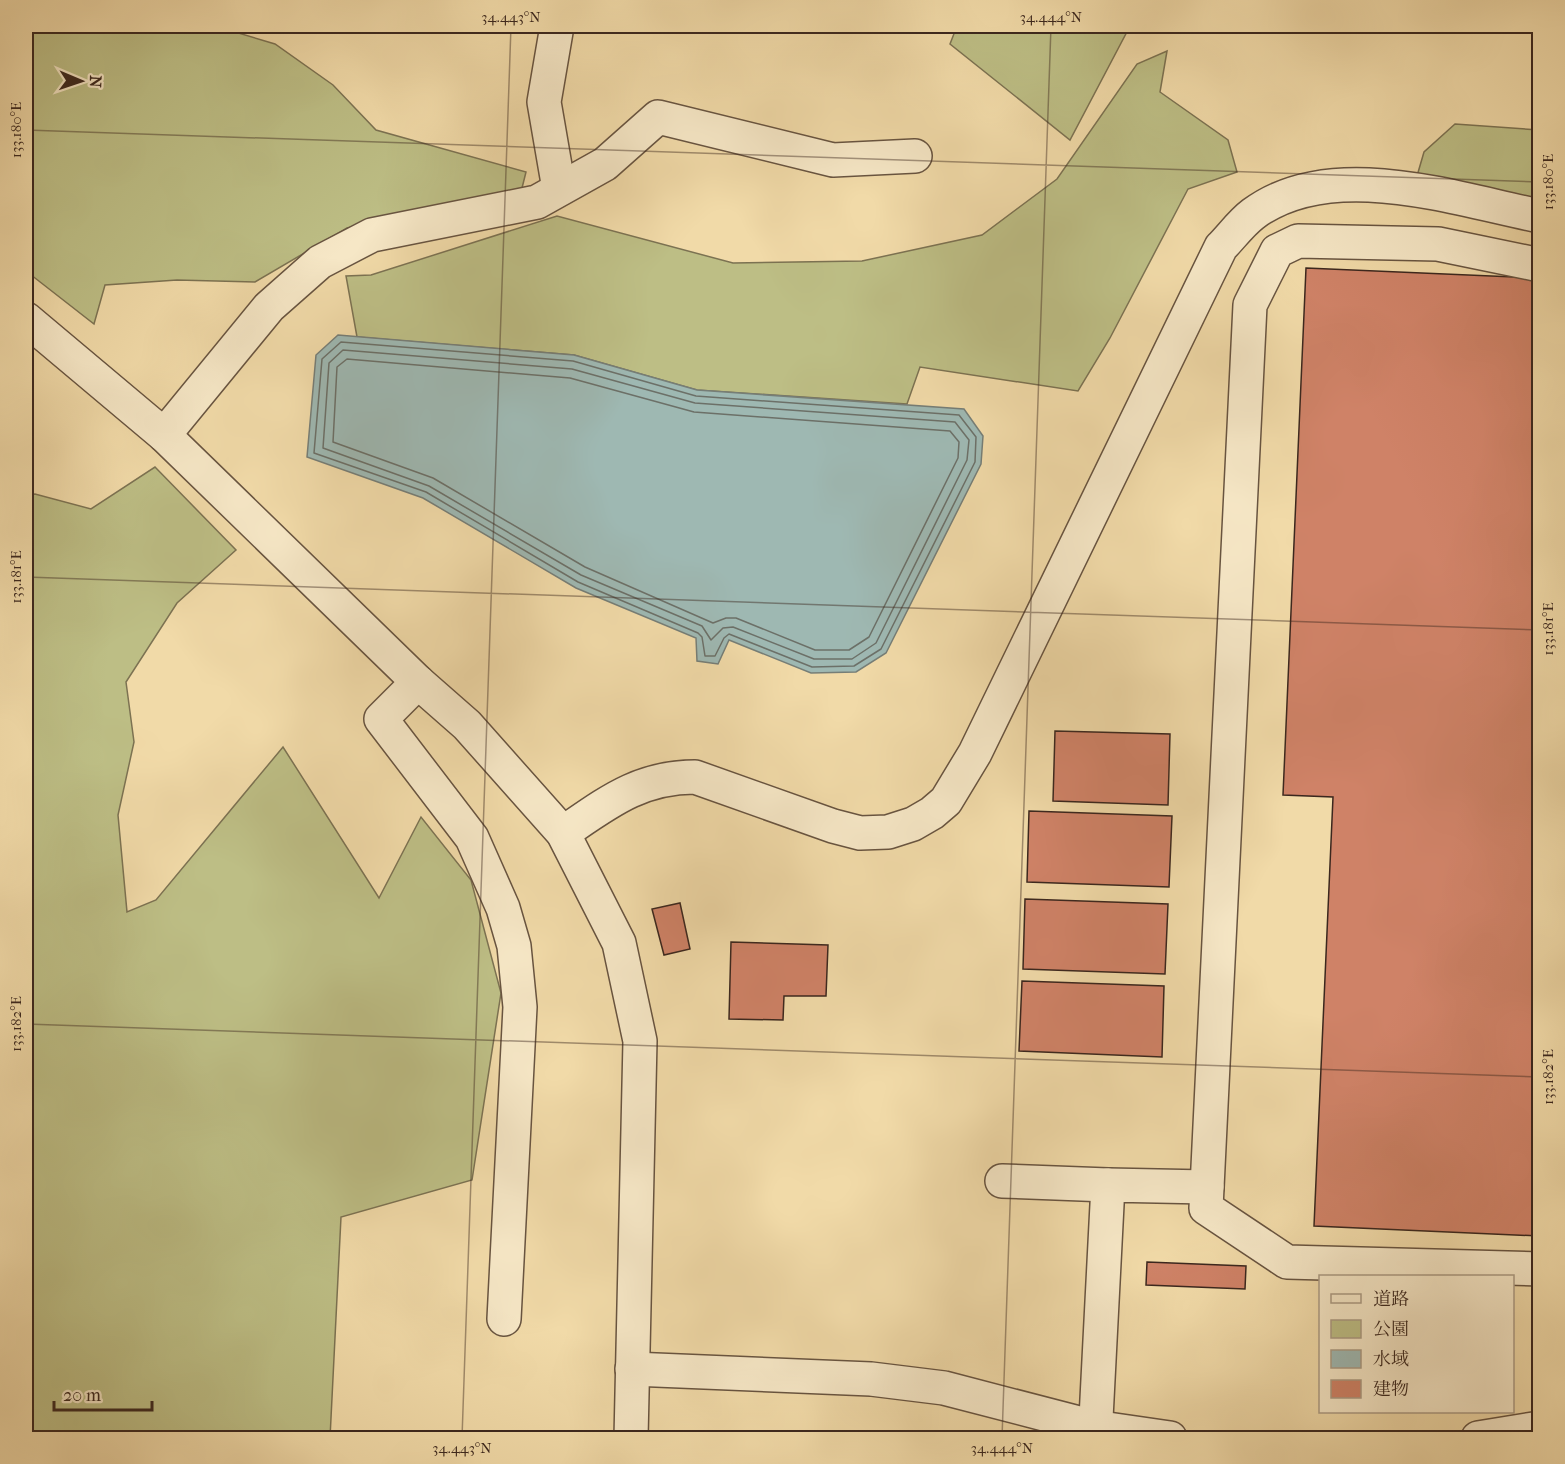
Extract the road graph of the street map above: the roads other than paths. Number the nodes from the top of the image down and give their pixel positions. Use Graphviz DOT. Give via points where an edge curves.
graph roads {
  1 [pos="557,26"];
  2 [pos="915,156"];
  3 [pos="559,189"];
  4 [pos="1539,216"];
  5 [pos="1539,265"];
  6 [pos="26,319"];
  7 [pos="164,435"];
  8 [pos="418,682"];
  9 [pos="563,833"];
  10 [pos="1002,1181"];
  11 [pos="1108,1185"];
  12 [pos="1208,1187"];
  13 [pos="1539,1269"];
  14 [pos="504,1319"];
  15 [pos="632,1369"];
  16 [pos="1539,1428"];
  17 [pos="1094,1432"];
  18 [pos="631,1438"];
  19 [pos="1170,1438"];
  20 [pos="1478,1438"];
  1 -- 3 [label="street" via="544,102"];
  2 -- 3 [label="street" via="834,160 658,117 606,164"];
  3 -- 7 [label="street" via="537,202 372,235 320,262 269,307"];
  4 -- 9 [label="street" via="1376,184 1312,189 1253,214 1221,247 975,753 946,801 932,813 888,832 860,833 695,777 673,777 624,793"];
  5 -- 12 [label="street" via="1438,244 1298,241 1277,251 1250,305"];
  6 -- 7 [label="street"];
  7 -- 8 [label="street"];
  8 -- 9 [label="street" via="466,725"];
  8 -- 14 [label="street" via="381,719 472,838 503,908 514,945 520,1007"];
  9 -- 15 [label="street" via="619,943 640,1041"];
  10 -- 11 [label="street"];
  11 -- 12 [label="street"];
  11 -- 17 [label="street"];
  12 -- 13 [label="street" via="1206,1208 1287,1262"];
  15 -- 17 [label="street" via="871,1379 944,1388"];
  15 -- 18 [label="street"];
  16 -- 20 [label="street"];
  17 -- 19 [label="street"];
}
